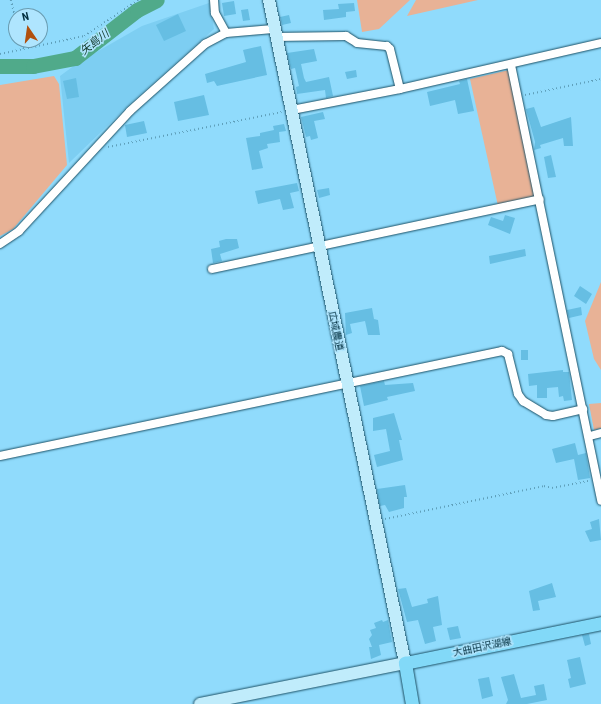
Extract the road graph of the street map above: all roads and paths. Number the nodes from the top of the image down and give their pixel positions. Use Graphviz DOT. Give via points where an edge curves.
graph roads {
  1 [pos="138,0"];
  2 [pos="214,0"];
  3 [pos="268,0"];
  4 [pos="226,33"];
  5 [pos="274,33"];
  6 [pos="601,43"];
  7 [pos="24,49"];
  8 [pos="0,54"];
  9 [pos="511,65"];
  10 [pos="601,79"];
  11 [pos="400,89"];
  12 [pos="518,97"];
  13 [pos="292,110"];
  14 [pos="101,142"];
  15 [pos="540,199"];
  16 [pos="0,244"];
  17 [pos="319,247"];
  18 [pos="212,269"];
  19 [pos="347,385"];
  20 [pos="583,409"];
  21 [pos="601,433"];
  22 [pos="590,436"];
  23 [pos="0,456"];
  24 [pos="597,479"];
  25 [pos="601,501"];
  26 [pos="375,520"];
  27 [pos="601,623"];
  28 [pos="405,663"];
  29 [pos="200,704"];
  30 [pos="412,704"];
  1 -- 7 [label="path" via="84,36"];
  2 -- 4 [label="street" via="215,13"];
  3 -- 5 [label="street, 広域農道"];
  4 -- 5 [label="street"];
  4 -- 14 [label="street" via="205,44 169,75"];
  5 -- 11 [label="street" via="346,36 356,43 387,46 390,49"];
  5 -- 13 [label="street, 広域農道"];
  6 -- 9 [label="street"];
  7 -- 8 [label="path"];
  9 -- 11 [label="street"];
  9 -- 12 [label="street"];
  10 -- 12 [label="path"];
  11 -- 13 [label="street"];
  12 -- 15 [label="street"];
  13 -- 14 [label="path" via="108,148"];
  13 -- 17 [label="street, 広域農道"];
  14 -- 16 [label="street" via="19,231"];
  15 -- 17 [label="street"];
  15 -- 20 [label="street"];
  17 -- 18 [label="street"];
  17 -- 19 [label="street, 広域農道"];
  19 -- 20 [label="street" via="502,351 508,354 518,394 523,401 546,415 553,416"];
  19 -- 23 [label="street"];
  19 -- 26 [label="street, 広域農道"];
  20 -- 22 [label="street"];
  21 -- 22 [label="street"];
  22 -- 24 [label="street"];
  24 -- 25 [label="street"];
  24 -- 26 [label="path" via="552,488 544,486"];
  26 -- 28 [label="street, 広域農道"];
  27 -- 28 [label="main road, 大曲田沢湖線"];
  28 -- 29 [label="street"];
  28 -- 30 [label="main road"];
}
